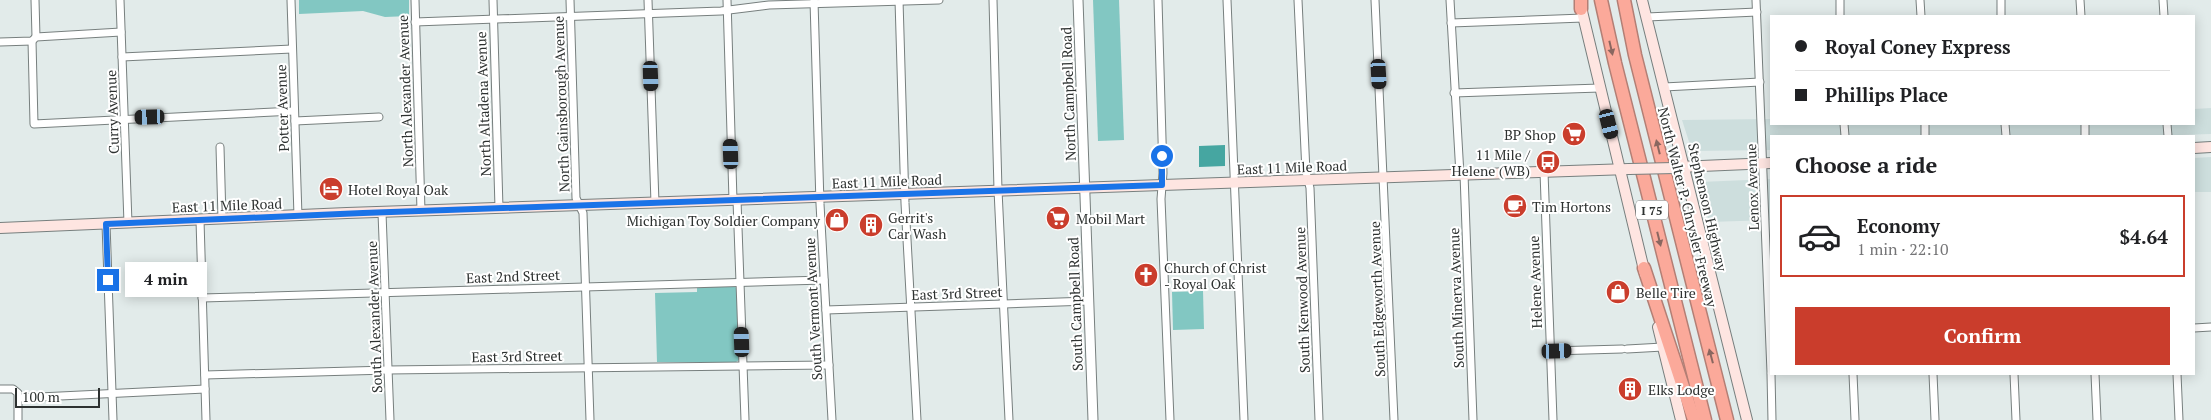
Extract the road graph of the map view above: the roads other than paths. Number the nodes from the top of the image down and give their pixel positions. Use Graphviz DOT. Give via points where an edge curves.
graph roads {
  1 [pos="35,0"];
  2 [pos="120,0"];
  3 [pos="290,0"];
  4 [pos="415,0"];
  5 [pos="493,0"];
  6 [pos="570,0"];
  7 [pos="648,0"];
  8 [pos="727,0"];
  9 [pos="939,0"];
  10 [pos="993,0"];
  11 [pos="1078,0"];
  12 [pos="1158,0"];
  13 [pos="1227,0"];
  14 [pos="1298,0"];
  15 [pos="1375,0"];
  16 [pos="1450,0"];
  17 [pos="1601,0"];
  18 [pos="1624,0"];
  19 [pos="1642,0"];
  20 [pos="1756,0"];
  21 [pos="1840,0"];
  22 [pos="1920,0"];
  23 [pos="2001,0"];
  24 [pos="2080,0"];
  25 [pos="2163,0"];
  26 [pos="899,1"];
  27 [pos="814,2"];
  28 [pos="1581,7"];
  29 [pos="727,10"];
  30 [pos="1757,12"];
  31 [pos="649,14"];
  32 [pos="1840,15"];
  33 [pos="1921,15"];
  34 [pos="2002,15"];
  35 [pos="2081,15"];
  36 [pos="2164,15"];
  37 [pos="571,16"];
  38 [pos="1647,17"];
  39 [pos="493,19"];
  40 [pos="415,22"];
  41 [pos="1451,23"];
  42 [pos="121,32"];
  43 [pos="34,39"];
  44 [pos="0,42"];
  45 [pos="292,49"];
  46 [pos="122,57"];
  47 [pos="1760,82"];
  48 [pos="1664,87"];
  49 [pos="1600,88"];
  50 [pos="1454,93"];
  51 [pos="294,111"];
  52 [pos="379,117"];
  53 [pos="124,118"];
  54 [pos="294,121"];
  55 [pos="220,147"];
  56 [pos="2211,147"];
  57 [pos="2195,148"];
  58 [pos="1768,163"];
  59 [pos="1680,167"];
  60 [pos="1624,169"];
  61 [pos="1544,172"];
  62 [pos="1462,175"];
  63 [pos="1384,177"];
  64 [pos="1308,180"];
  65 [pos="1234,182"];
  66 [pos="1162,185"];
  67 [pos="1085,188"];
  68 [pos="998,190"];
  69 [pos="905,194"];
  70 [pos="820,196"];
  71 [pos="735,200"];
  72 [pos="655,203"];
  73 [pos="580,206"];
  74 [pos="499,208"];
  75 [pos="421,211"];
  76 [pos="382,212"];
  77 [pos="298,216"];
  78 [pos="222,219"];
  79 [pos="200,220"];
  80 [pos="128,223"];
  81 [pos="106,224"];
  82 [pos="0,228"];
  83 [pos="1644,268"];
  84 [pos="824,280"];
  85 [pos="740,282"];
  86 [pos="1770,282"];
  87 [pos="585,286"];
  88 [pos="385,292"];
  89 [pos="202,298"];
  90 [pos="1089,301"];
  91 [pos="1004,304"];
  92 [pos="911,307"];
  93 [pos="826,310"];
  94 [pos="2211,327"];
  95 [pos="2195,328"];
  96 [pos="1663,347"];
  97 [pos="1551,351"];
  98 [pos="829,365"];
  99 [pos="743,366"];
  100 [pos="589,368"];
  101 [pos="388,370"];
  102 [pos="205,375"];
  103 [pos="1771,375"];
  104 [pos="1853,375"];
  105 [pos="1934,375"];
  106 [pos="2014,375"];
  107 [pos="2095,375"];
  108 [pos="2178,375"];
  109 [pos="0,389"];
  110 [pos="205,390"];
  111 [pos="112,394"];
  112 [pos="19,398"];
  113 [pos="18,420"];
  114 [pos="113,420"];
  115 [pos="206,420"];
  116 [pos="390,420"];
  117 [pos="590,420"];
  118 [pos="745,420"];
  119 [pos="832,420"];
  120 [pos="917,420"];
  121 [pos="1009,420"];
  122 [pos="1092,420"];
  123 [pos="1170,420"];
  124 [pos="1244,420"];
  125 [pos="1319,420"];
  126 [pos="1394,420"];
  127 [pos="1473,420"];
  128 [pos="1553,420"];
  129 [pos="1681,420"];
  130 [pos="1694,420"];
  131 [pos="1705,420"];
  132 [pos="1727,420"];
  133 [pos="1747,420"];
  134 [pos="1772,420"];
  135 [pos="1855,420"];
  136 [pos="1935,420"];
  137 [pos="2016,420"];
  138 [pos="2096,420"];
  139 [pos="2180,420"];
  1 -- 43 [label="street"];
  2 -- 42 [label="street, Curry Avenue"];
  3 -- 45 [label="street, Potter Avenue"];
  4 -- 40 [label="street, North Alexander Avenue"];
  5 -- 39 [label="street, North Altadena Avenue"];
  6 -- 37 [label="street, North Gainsborough Avenue"];
  7 -- 31 [label="street"];
  8 -- 29 [label="street"];
  9 -- 26 [label="street"];
  10 -- 68 [label="street"];
  11 -- 67 [label="street, North Campbell Road"];
  12 -- 66 [label="street"];
  13 -- 65 [label="street"];
  14 -- 64 [label="street, South Kenwood Avenue"];
  15 -- 63 [label="street, South Edgeworth Avenue"];
  16 -- 41 [label="street, South Minerva Avenue"];
  17 -- 131 [label="highway, I 75, one-way"];
  132 -- 18 [label="highway, North Walter P. Chrysler Freeway / I 75, one-way"];
  19 -- 38 [label="main road, Stephenson Highway"];
  20 -- 30 [label="street, Lenox Avenue"];
  21 -- 32 [label="street"];
  22 -- 33 [label="street"];
  23 -- 34 [label="street"];
  24 -- 35 [label="street"];
  25 -- 36 [label="street"];
  26 -- 27 [label="street"];
  26 -- 69 [label="street"];
  27 -- 29 [label="street"];
  27 -- 70 [label="street, South Vermont Avenue"];
  28 -- 41 [label="street"];
  28 -- 49 [label="main road"];
  29 -- 31 [label="street"];
  29 -- 71 [label="street"];
  30 -- 38 [label="street"];
  30 -- 47 [label="street, Lenox Avenue"];
  31 -- 37 [label="street"];
  31 -- 72 [label="street"];
  37 -- 39 [label="street"];
  37 -- 73 [label="street, North Gainsborough Avenue" via="576,198"];
  38 -- 48 [label="main road, Stephenson Highway"];
  39 -- 40 [label="street"];
  39 -- 74 [label="street, North Altadena Avenue"];
  40 -- 75 [label="street, North Alexander Avenue"];
  41 -- 50 [label="street, South Minerva Avenue"];
  42 -- 43 [label="street"];
  42 -- 46 [label="street, Curry Avenue"];
  43 -- 44 [label="street"];
  43 -- 53 [label="street" via="34,124"];
  45 -- 46 [label="street"];
  45 -- 51 [label="street, Potter Avenue"];
  46 -- 53 [label="street, Curry Avenue"];
  47 -- 48 [label="street"];
  47 -- 58 [label="street, Lenox Avenue"];
  48 -- 59 [label="main road, Stephenson Highway"];
  49 -- 50 [label="street"];
  49 -- 60 [label="main road"];
  50 -- 62 [label="street, South Minerva Avenue"];
  51 -- 53 [label="street"];
  51 -- 54 [label="street, Potter Avenue"];
  52 -- 54 [label="street"];
  53 -- 80 [label="street, Curry Avenue"];
  54 -- 77 [label="street, Potter Avenue"];
  55 -- 78 [label="street"];
  56 -- 57 [label="main road"];
  58 -- 59 [label="main road, East 11 Mile Road"];
  58 -- 86 [label="street, Lenox Avenue"];
  59 -- 60 [label="main road, East 11 Mile Road, bridge"];
  59 -- 133 [label="main road, Stephenson Highway" via="1704,245"];
  60 -- 61 [label="main road, East 11 Mile Road"];
  60 -- 83 [label="main road"];
  61 -- 62 [label="main road, East 11 Mile Road"];
  61 -- 97 [label="street, Helene Avenue"];
  62 -- 63 [label="main road, East 11 Mile Road"];
  62 -- 127 [label="street, South Minerva Avenue"];
  63 -- 64 [label="main road, East 11 Mile Road"];
  63 -- 126 [label="street, South Edgeworth Avenue"];
  64 -- 65 [label="main road, East 11 Mile Road"];
  64 -- 125 [label="street, South Kenwood Avenue"];
  65 -- 66 [label="main road, East 11 Mile Road"];
  65 -- 124 [label="street"];
  66 -- 67 [label="main road, East 11 Mile Road"];
  66 -- 123 [label="street"];
  67 -- 68 [label="main road, East 11 Mile Road"];
  67 -- 90 [label="street, South Campbell Road"];
  68 -- 69 [label="main road, East 11 Mile Road"];
  68 -- 91 [label="street"];
  69 -- 70 [label="main road, East 11 Mile Road"];
  69 -- 92 [label="street"];
  70 -- 71 [label="main road, East 11 Mile Road"];
  70 -- 84 [label="street, South Vermont Avenue"];
  71 -- 72 [label="main road, East 11 Mile Road"];
  71 -- 85 [label="street"];
  72 -- 73 [label="main road, East 11 Mile Road"];
  73 -- 74 [label="main road, East 11 Mile Road"];
  73 -- 87 [label="street, North Gainsborough Avenue" via="583,213"];
  74 -- 75 [label="main road, East 11 Mile Road"];
  75 -- 76 [label="main road, East 11 Mile Road"];
  76 -- 77 [label="main road, East 11 Mile Road"];
  76 -- 88 [label="street, South Alexander Avenue"];
  77 -- 78 [label="main road, East 11 Mile Road"];
  78 -- 79 [label="main road, East 11 Mile Road"];
  79 -- 80 [label="main road, East 11 Mile Road"];
  79 -- 89 [label="street"];
  80 -- 81 [label="main road, East 11 Mile Road"];
  81 -- 82 [label="main road, East 11 Mile Road"];
  81 -- 111 [label="street"];
  83 -- 96 [label="main road"];
  83 -- 130 [label="highway"];
  84 -- 85 [label="street, East 2nd Street"];
  84 -- 93 [label="street, South Vermont Avenue"];
  85 -- 87 [label="street, East 2nd Street"];
  85 -- 99 [label="street"];
  87 -- 88 [label="street, East 2nd Street"];
  87 -- 100 [label="street, North Gainsborough Avenue"];
  88 -- 89 [label="street, East 2nd Street"];
  88 -- 101 [label="street, South Alexander Avenue"];
  89 -- 102 [label="street"];
  90 -- 91 [label="street, East 3rd Street"];
  90 -- 122 [label="street, South Campbell Road"];
  91 -- 92 [label="street, East 3rd Street"];
  91 -- 121 [label="street"];
  92 -- 93 [label="street, East 3rd Street"];
  92 -- 120 [label="street"];
  93 -- 98 [label="street, South Vermont Avenue"];
  94 -- 95 [label="street"];
  96 -- 97 [label="street"];
  96 -- 129 [label="main road"];
  97 -- 128 [label="street, Helene Avenue"];
  98 -- 99 [label="street, East 3rd Street"];
  98 -- 119 [label="street, South Vermont Avenue"];
  99 -- 100 [label="street, East 3rd Street"];
  99 -- 118 [label="street"];
  100 -- 101 [label="street, East 3rd Street"];
  100 -- 117 [label="street, North Gainsborough Avenue"];
  101 -- 102 [label="street, East 3rd Street"];
  101 -- 116 [label="street, South Alexander Avenue"];
  102 -- 110 [label="street"];
  103 -- 134 [label="street, Lenox Avenue"];
  104 -- 135 [label="street"];
  105 -- 136 [label="street"];
  106 -- 137 [label="street"];
  107 -- 138 [label="street"];
  108 -- 139 [label="street"];
  109 -- 112 [label="street" via="16,390"];
  110 -- 111 [label="street"];
  110 -- 115 [label="street"];
  111 -- 112 [label="street"];
  111 -- 114 [label="street"];
  112 -- 113 [label="street"];
}
